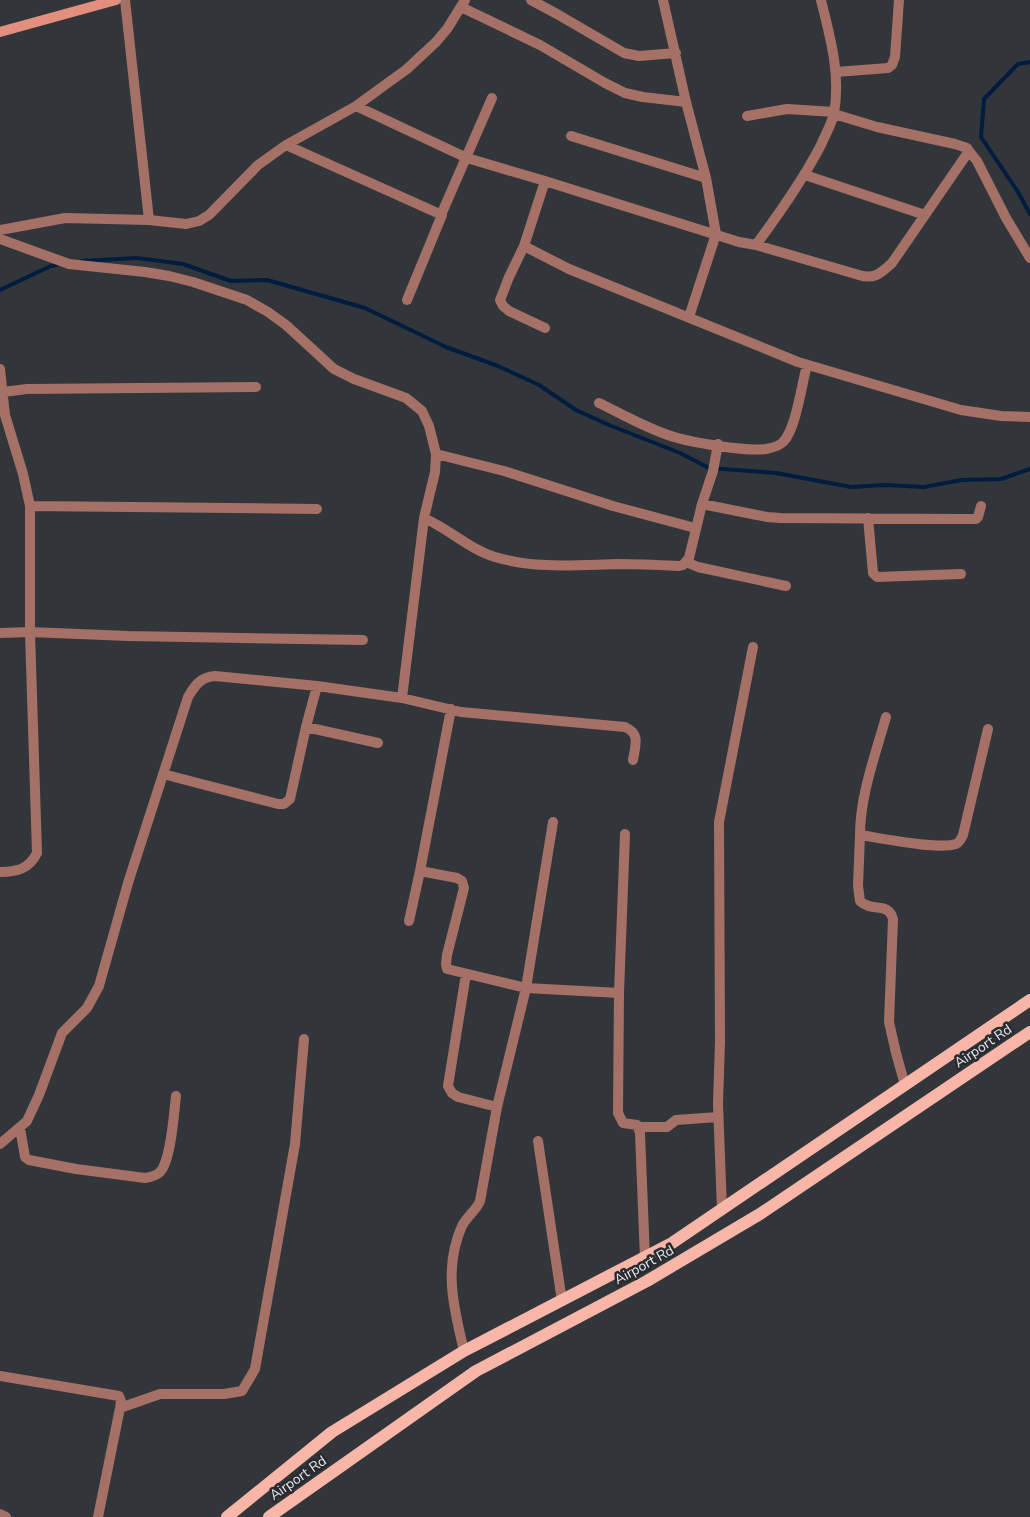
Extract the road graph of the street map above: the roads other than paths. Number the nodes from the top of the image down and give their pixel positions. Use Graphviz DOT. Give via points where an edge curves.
graph roads {
  1 [pos="116,0"];
  2 [pos="125,0"];
  3 [pos="531,0"];
  4 [pos="663,0"];
  5 [pos="821,0"];
  6 [pos="899,0"];
  7 [pos="463,4"];
  8 [pos="0,32"];
  9 [pos="676,53"];
  10 [pos="836,72"];
  11 [pos="492,98"];
  12 [pos="686,102"];
  13 [pos="356,106"];
  14 [pos="834,113"];
  15 [pos="747,116"];
  16 [pos="571,136"];
  17 [pos="286,145"];
  18 [pos="969,151"];
  19 [pos="467,158"];
  20 [pos="805,175"];
  21 [pos="706,178"];
  22 [pos="545,181"];
  23 [pos="441,215"];
  24 [pos="925,215"];
  25 [pos="149,220"];
  26 [pos="0,230"];
  27 [pos="716,234"];
  28 [pos="0,240"];
  29 [pos="756,245"];
  30 [pos="524,246"];
  31 [pos="1030,258"];
  32 [pos="407,300"];
  33 [pos="689,317"];
  34 [pos="545,328"];
  35 [pos="807,365"];
  36 [pos="0,369"];
  37 [pos="256,387"];
  38 [pos="3,392"];
  39 [pos="599,403"];
  40 [pos="3,415"];
  41 [pos="1030,417"];
  42 [pos="717,447"];
  43 [pos="436,454"];
  44 [pos="702,504"];
  45 [pos="30,506"];
  46 [pos="981,506"];
  47 [pos="317,509"];
  48 [pos="424,518"];
  49 [pos="868,518"];
  50 [pos="695,528"];
  51 [pos="686,562"];
  52 [pos="960,574"];
  53 [pos="786,586"];
  54 [pos="30,632"];
  55 [pos="0,633"];
  56 [pos="363,640"];
  57 [pos="752,647"];
  58 [pos="317,686"];
  59 [pos="402,698"];
  60 [pos="451,709"];
  61 [pos="886,718"];
  62 [pos="306,727"];
  63 [pos="988,729"];
  64 [pos="378,743"];
  65 [pos="632,760"];
  66 [pos="163,774"];
  67 [pos="553,822"];
  68 [pos="625,834"];
  69 [pos="860,835"];
  70 [pos="420,871"];
  71 [pos="0,872"];
  72 [pos="409,921"];
  73 [pos="466,974"];
  74 [pos="526,988"];
  75 [pos="619,993"];
  76 [pos="1030,1000"];
  77 [pos="1030,1032"];
  78 [pos="304,1039"];
  79 [pos="905,1084"];
  80 [pos="176,1096"];
  81 [pos="497,1107"];
  82 [pos="718,1117"];
  83 [pos="638,1127"];
  84 [pos="20,1128"];
  85 [pos="538,1141"];
  86 [pos="0,1144"];
  87 [pos="722,1210"];
  88 [pos="645,1259"];
  89 [pos="562,1301"];
  90 [pos="464,1351"];
  91 [pos="0,1376"];
  92 [pos="120,1408"];
  93 [pos="0,1514"];
  94 [pos="6,1517"];
  95 [pos="98,1517"];
  96 [pos="227,1517"];
  97 [pos="269,1517"];
  1 -- 8 [label="street"];
  2 -- 25 [label="street"];
  3 -- 9 [label="street" via="624,54"];
  4 -- 9 [label="street"];
  5 -- 10 [label="street"];
  6 -- 10 [label="street" via="892,65"];
  7 -- 12 [label="street" via="626,93"];
  7 -- 13 [label="street" via="447,29 426,52 407,70"];
  9 -- 12 [label="street"];
  10 -- 14 [label="street"];
  11 -- 19 [label="street"];
  12 -- 21 [label="street"];
  13 -- 17 [label="street"];
  13 -- 19 [label="street"];
  14 -- 15 [label="street" via="787,109"];
  14 -- 18 [label="street" via="877,127 955,144"];
  14 -- 20 [label="street"];
  16 -- 21 [label="street"];
  17 -- 23 [label="street"];
  17 -- 25 [label="street" via="258,165 209,215 199,221 186,224"];
  18 -- 24 [label="street"];
  18 -- 31 [label="street"];
  19 -- 22 [label="street"];
  19 -- 23 [label="street"];
  20 -- 24 [label="street"];
  20 -- 29 [label="street"];
  21 -- 27 [label="street"];
  22 -- 27 [label="street"];
  22 -- 30 [label="street"];
  23 -- 32 [label="street"];
  24 -- 29 [label="street" via="892,263 873,277 859,276"];
  25 -- 26 [label="street" via="65,218"];
  27 -- 29 [label="street"];
  27 -- 33 [label="street"];
  28 -- 43 [label="street" via="69,264 169,276 247,300 286,325 334,369 406,398 417,406 430,426"];
  30 -- 33 [label="street" via="585,276"];
  30 -- 34 [label="street" via="500,300 509,312"];
  33 -- 35 [label="street"];
  35 -- 41 [label="street" via="961,410"];
  35 -- 42 [label="street" via="792,424 784,441 764,450"];
  36 -- 38 [label="street"];
  37 -- 38 [label="street" via="28,389"];
  38 -- 40 [label="street"];
  39 -- 42 [label="street" via="667,435"];
  40 -- 45 [label="street"];
  42 -- 44 [label="street"];
  43 -- 48 [label="street"];
  43 -- 50 [label="street"];
  44 -- 49 [label="street" via="774,517"];
  44 -- 50 [label="street"];
  45 -- 47 [label="street"];
  45 -- 54 [label="street"];
  46 -- 49 [label="street" via="978,517 973,519"];
  48 -- 51 [label="street" via="494,557 533,565 679,566"];
  48 -- 59 [label="street"];
  49 -- 52 [label="street" via="873,572 877,577"];
  50 -- 51 [label="street"];
  51 -- 53 [label="street"];
  54 -- 55 [label="street"];
  54 -- 56 [label="street"];
  54 -- 71 [label="street" via="37,853 25,868"];
  57 -- 82 [label="street" via="719,822"];
  58 -- 59 [label="street"];
  58 -- 62 [label="street"];
  58 -- 66 [label="street" via="207,677 195,685 188,696"];
  59 -- 60 [label="street"];
  60 -- 65 [label="street" via="626,727 635,734"];
  60 -- 70 [label="street"];
  61 -- 69 [label="street" via="864,798"];
  62 -- 64 [label="street"];
  62 -- 66 [label="street" via="290,799 284,804"];
  63 -- 69 [label="street" via="963,835 956,844 912,843"];
  66 -- 84 [label="street" via="98,986 87,1008 62,1033 39,1095"];
  67 -- 74 [label="street"];
  68 -- 75 [label="street"];
  69 -- 79 [label="street" via="860,902 891,912 889,1022"];
  70 -- 72 [label="street"];
  70 -- 73 [label="street" via="456,878 464,884 446,964 447,969"];
  73 -- 74 [label="street"];
  73 -- 81 [label="street" via="448,1086 458,1097"];
  74 -- 75 [label="street"];
  74 -- 81 [label="street"];
  75 -- 83 [label="street" via="618,1112 623,1123"];
  76 -- 79 [label="main road"];
  77 -- 97 [label="main road, Airport Rd" via="760,1214 647,1281 476,1371"];
  78 -- 92 [label="street" via="295,1144 255,1370 242,1391 160,1394"];
  79 -- 87 [label="main road"];
  80 -- 84 [label="street" via="167,1159 153,1177 76,1169 29,1160 25,1156"];
  81 -- 90 [label="street" via="480,1201 463,1225 453,1261 451,1284"];
  82 -- 83 [label="street" via="676,1120 667,1127"];
  82 -- 87 [label="street"];
  83 -- 88 [label="street"];
  84 -- 86 [label="street"];
  85 -- 89 [label="street"];
  87 -- 88 [label="main road"];
  88 -- 89 [label="main road"];
  89 -- 90 [label="main road"];
  90 -- 96 [label="main road" via="332,1432"];
  91 -- 92 [label="street" via="115,1394 120,1398"];
  92 -- 95 [label="street"];
  93 -- 94 [label="street"];
}
